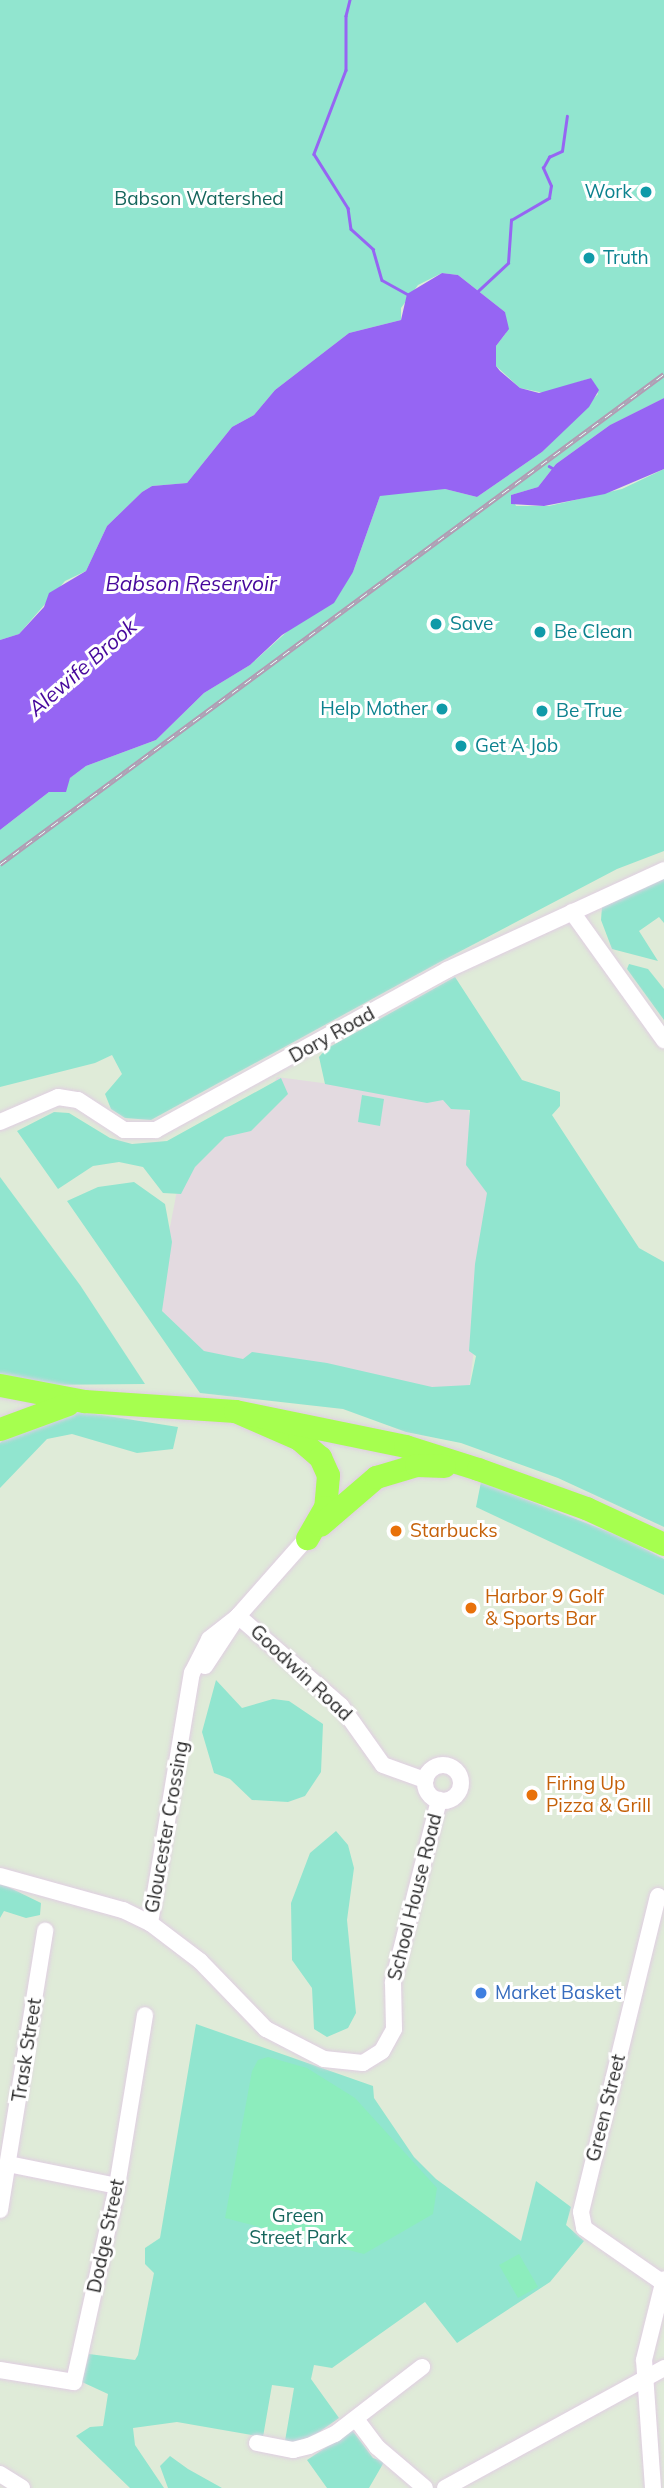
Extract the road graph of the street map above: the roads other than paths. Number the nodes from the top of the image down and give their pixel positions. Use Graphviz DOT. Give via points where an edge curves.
graph roads {
  1 [pos="664,870"];
  2 [pos="572,912"];
  3 [pos="664,1040"];
  4 [pos="0,1122"];
  5 [pos="0,1385"];
  6 [pos="84,1401"];
  7 [pos="235,1411"];
  8 [pos="0,1429"];
  9 [pos="478,1469"];
  10 [pos="307,1538"];
  11 [pos="664,1544"];
  12 [pos="238,1616"];
  13 [pos="425,1780"];
  14 [pos="439,1800"];
  15 [pos="0,1876"];
  16 [pos="658,1896"];
  17 [pos="150,1923"];
  18 [pos="45,1931"];
  19 [pos="145,2015"];
  20 [pos="7,2126"];
  21 [pos="8,2164"];
  22 [pos="117,2186"];
  23 [pos="0,2210"];
  24 [pos="664,2281"];
  25 [pos="422,2367"];
  26 [pos="664,2368"];
  27 [pos="0,2370"];
  28 [pos="644,2378"];
  29 [pos="356,2419"];
  30 [pos="257,2443"];
  31 [pos="0,2474"];
  32 [pos="22,2488"];
  33 [pos="425,2488"];
  34 [pos="445,2488"];
  35 [pos="653,2488"];
  1 -- 2 [label="street, Dory Road"];
  2 -- 3 [label="street"];
  2 -- 4 [label="street, Dory Road" via="447,970 156,1130 124,1130 69,1098 45,1101"];
  5 -- 6 [label="highway"];
  6 -- 7 [label="highway" via="157,1402"];
  6 -- 8 [label="highway" via="41,1411"];
  7 -- 9 [label="highway" via="405,1446"];
  7 -- 10 [label="highway" via="299,1439 320,1457 329,1490"];
  9 -- 10 [label="highway" via="416,1465 376,1477 353,1492"];
  9 -- 11 [label="highway" via="586,1508"];
  10 -- 12 [label="street, Gloucester Crossing"];
  12 -- 13 [label="street, Goodwin Road" via="341,1706 383,1765"];
  12 -- 17 [label="street, Gloucester Crossing" via="219,1628 199,1656 186,1698"];
  13 -- 14 [label="street" via="426,1791"];
  13 -- 14 [label="street" via="436,1766 457,1773 459,1790 451,1799"];
  14 -- 17 [label="street, School House Road" via="393,1982 394,2029 382,2051 363,2063 324,2059 266,2029 200,1961"];
  15 -- 17 [label="street, School House Road" via="123,1910"];
  16 -- 24 [label="street, Green Street" via="581,2212 584,2228"];
  18 -- 20 [label="street, Trask Street"];
  19 -- 22 [label="street, Dodge Street"];
  20 -- 21 [label="street, Trask Street"];
  21 -- 22 [label="street"];
  21 -- 23 [label="street, Trask Street"];
  22 -- 27 [label="street, Dodge Street" via="75,2382"];
  24 -- 28 [label="street" via="644,2360"];
  25 -- 29 [label="street"];
  26 -- 28 [label="street"];
  28 -- 34 [label="street"];
  28 -- 35 [label="street"];
  29 -- 30 [label="street" via="302,2449"];
  29 -- 33 [label="street" via="377,2447"];
  31 -- 32 [label="street"];
}
